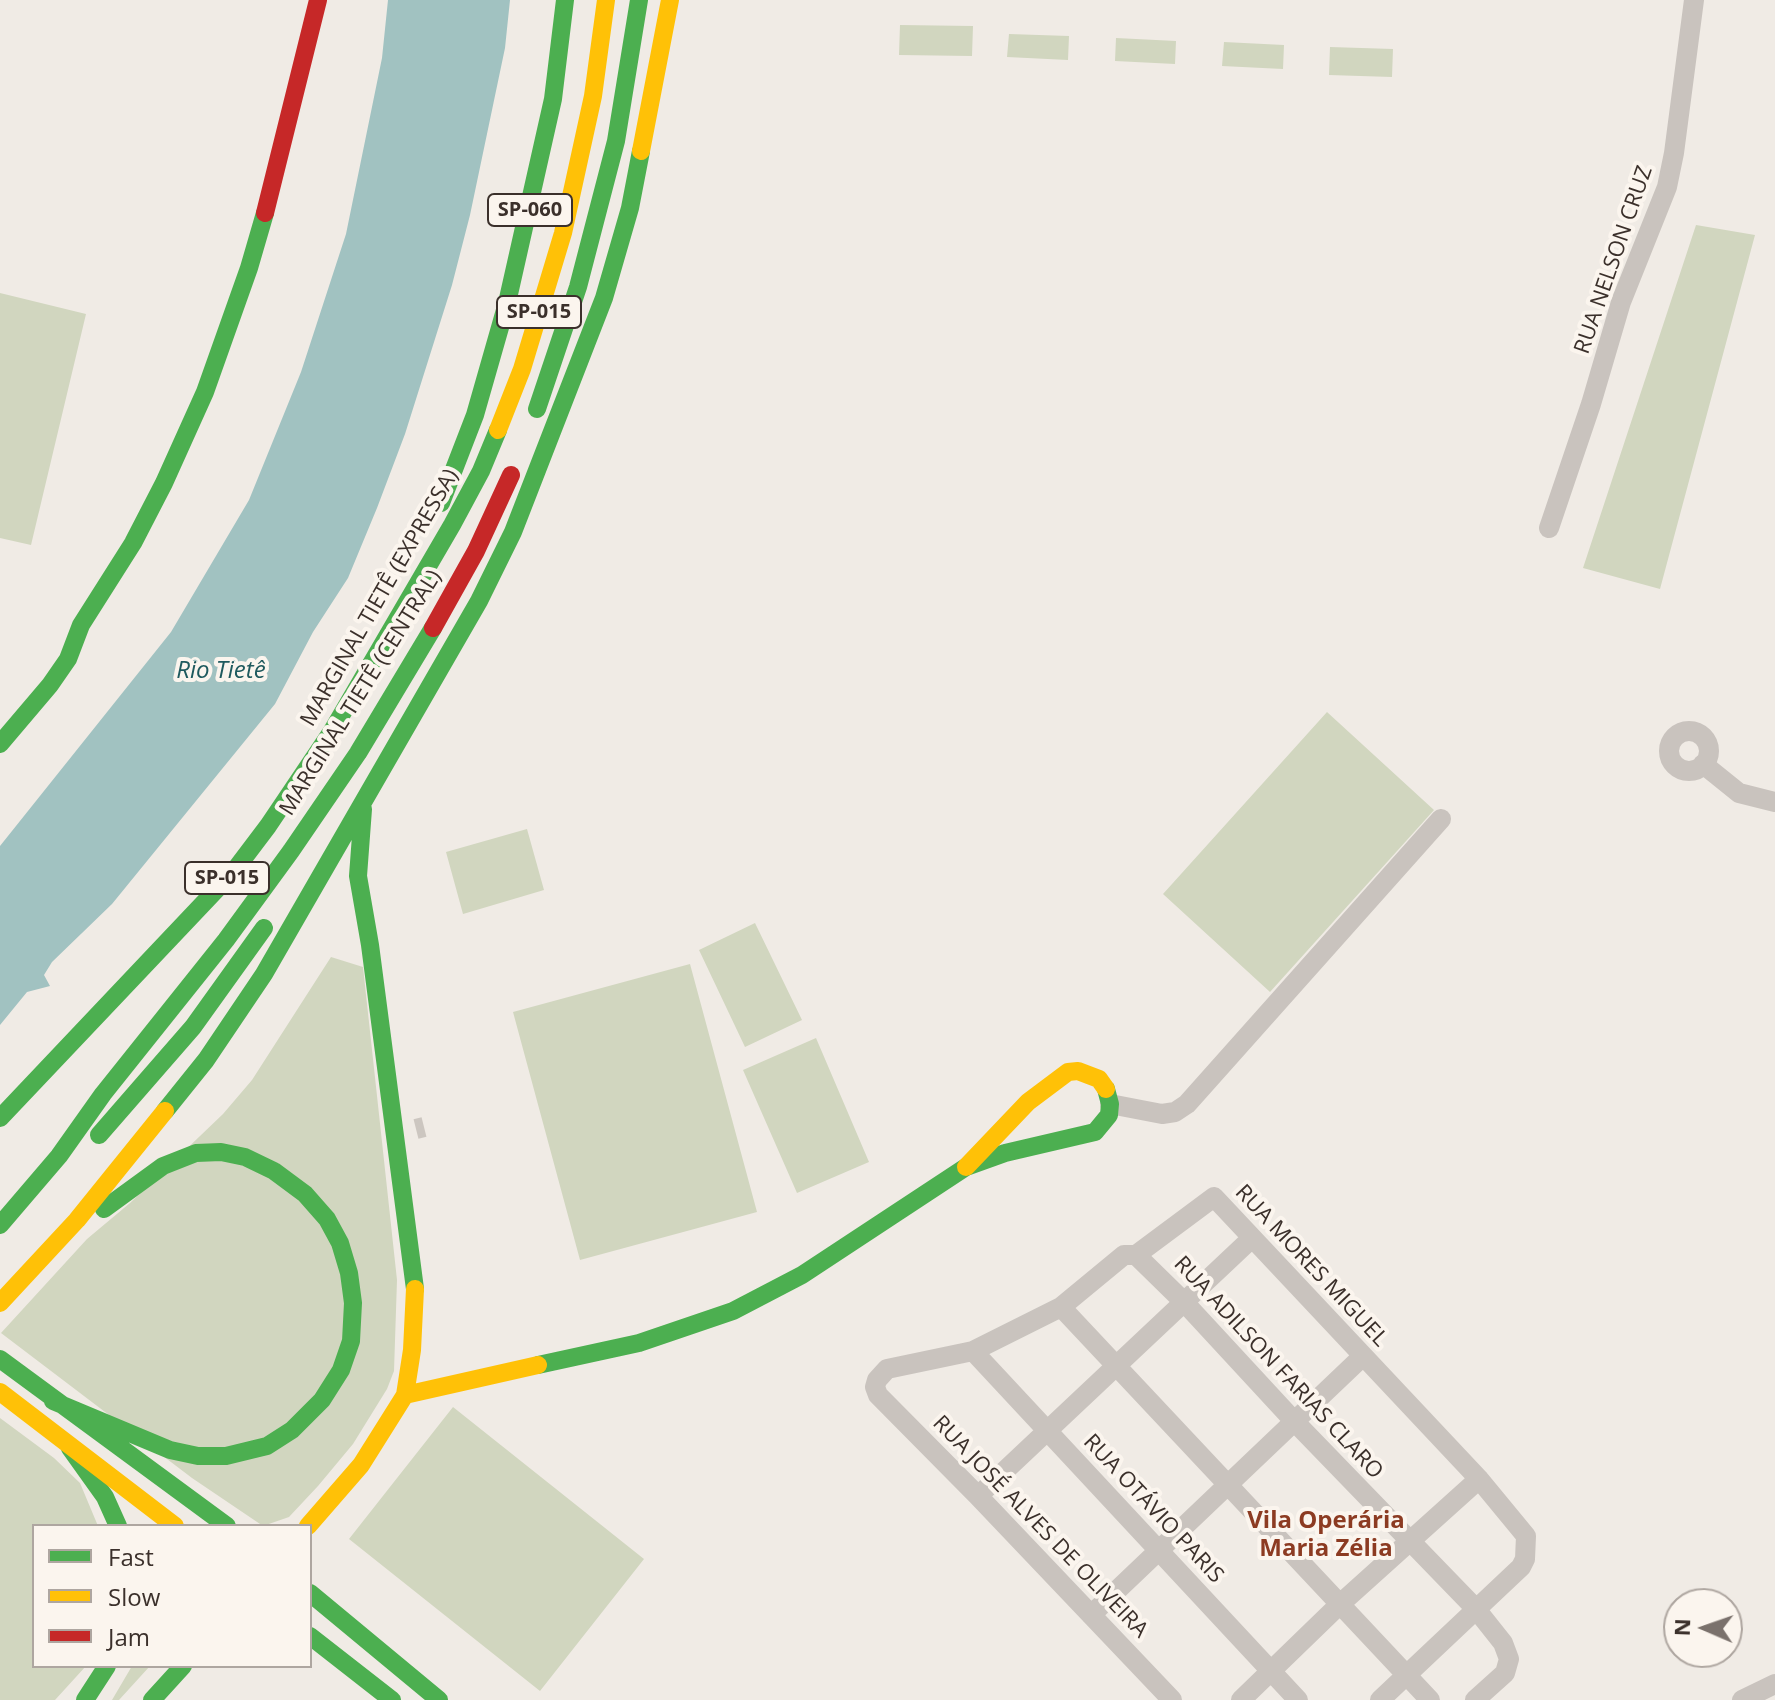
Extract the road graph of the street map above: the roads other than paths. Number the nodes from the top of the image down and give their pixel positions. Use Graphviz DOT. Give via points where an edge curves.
graph roads {
  1 [pos="300,0"];
  2 [pos="318,0"];
  3 [pos="565,0"];
  4 [pos="606,0"];
  5 [pos="670,0"];
  6 [pos="1694,0"];
  7 [pos="637,6"];
  8 [pos="305,49"];
  9 [pos="533,421"];
  10 [pos="519,458"];
  11 [pos="1549,528"];
  12 [pos="409,602"];
  13 [pos="81,625"];
  14 [pos="44,663"];
  15 [pos="0,744"];
  16 [pos="1703,764"];
  17 [pos="364,798"];
  18 [pos="1775,802"];
  19 [pos="1441,819"];
  20 [pos="317,885"];
  21 [pos="1110,1104"];
  22 [pos="0,1118"];
  23 [pos="59,1156"];
  24 [pos="966,1167"];
  25 [pos="77,1220"];
  26 [pos="0,1225"];
  27 [pos="1252,1238"];
  28 [pos="1136,1255"];
  29 [pos="1184,1302"];
  30 [pos="0,1303"];
  31 [pos="1061,1307"];
  32 [pos="973,1351"];
  33 [pos="1363,1356"];
  34 [pos="1,1360"];
  35 [pos="1116,1366"];
  36 [pos="875,1387"];
  37 [pos="0,1392"];
  38 [pos="405,1395"];
  39 [pos="53,1401"];
  40 [pos="1294,1421"];
  41 [pos="1047,1431"];
  42 [pos="70,1448"];
  43 [pos="1479,1479"];
  44 [pos="1228,1485"];
  45 [pos="978,1496"];
  46 [pos="117,1524"];
  47 [pos="172,1524"];
  48 [pos="224,1524"];
  49 [pos="310,1524"];
  50 [pos="1411,1543"];
  51 [pos="1160,1551"];
  52 [pos="312,1595"];
  53 [pos="1339,1605"];
  54 [pos="1476,1609"];
  55 [pos="1091,1615"];
  56 [pos="312,1638"];
  57 [pos="106,1668"];
  58 [pos="181,1668"];
  59 [pos="1270,1672"];
  60 [pos="1406,1675"];
  61 [pos="1775,1684"];
  62 [pos="85,1700"];
  63 [pos="152,1700"];
  64 [pos="392,1700"];
  65 [pos="439,1700"];
  66 [pos="1172,1700"];
  67 [pos="1241,1700"];
  68 [pos="1298,1700"];
  69 [pos="1380,1700"];
  70 [pos="1430,1700"];
  71 [pos="1475,1700"];
  72 [pos="1742,1700"];
  1 -- 8 [label="main road"];
  2 -- 8 [label="main road"];
  3 -- 12 [label="main road, SP-060" via="553,99 507,303 475,415 412,569"];
  4 -- 12 [label="main road, MARGINAL TIETÊ (EXPRESSA) / SP-015" via="593,96 563,233 522,369 481,471"];
  5 -- 17 [label="main road" via="630,208 593,330 513,532 479,601"];
  6 -- 11 [label="street, RUA NELSON CRUZ" via="1667,187 1621,302"];
  7 -- 9 [label="main road" via="616,141 578,287"];
  8 -- 13 [label="main road" via="277,172 205,392 133,543"];
  10 -- 23 [label="main road, MARGINAL TIETÊ (CENTRAL)" via="476,551 358,753 226,940"];
  12 -- 22 [label="main road, MARGINAL TIETÊ (EXPRESSA) / SP-015" via="332,731 234,871"];
  13 -- 14 [label="main road"];
  13 -- 15 [label="main road" via="68,659"];
  16 -- 18 [label="street" via="1739,793"];
  17 -- 20 [label="main road"];
  17 -- 38 [label="main road" via="358,876 415,1286"];
  19 -- 21 [label="street" via="1187,1104 1162,1114"];
  20 -- 23 [label="main road" via="272,917 193,1027 92,1142"];
  20 -- 25 [label="main road" via="206,1060"];
  21 -- 24 [label="main road" via="1109,1115 1095,1132"];
  21 -- 24 [label="main road" via="1099,1079 1068,1072 1028,1102"];
  23 -- 26 [label="main road, MARGINAL TIETÊ (CENTRAL)"];
  24 -- 38 [label="main road" via="802,1275 733,1311 639,1343"];
  25 -- 30 [label="main road"];
  25 -- 39 [label="main road" via="97,1214 145,1177 183,1157 221,1152 245,1157 305,1194 327,1219 349,1273 351,1341 322,1400 292,1430 267,1446 226,1456 170,1450"];
  27 -- 28 [label="street, RUA MORES MIGUEL" via="1214,1197"];
  27 -- 29 [label="street"];
  27 -- 33 [label="street, RUA MORES MIGUEL"];
  28 -- 29 [label="street, RUA ADILSON FARIAS CLARO"];
  28 -- 31 [label="street, RUA MORES MIGUEL" via="1124,1255"];
  29 -- 35 [label="street"];
  29 -- 40 [label="street, RUA ADILSON FARIAS CLARO"];
  31 -- 32 [label="street, RUA MORES MIGUEL"];
  31 -- 35 [label="street"];
  32 -- 36 [label="street, RUA MORES MIGUEL" via="887,1369"];
  32 -- 41 [label="street, RUA OTÁVIO PARIS"];
  33 -- 40 [label="street"];
  33 -- 43 [label="street, RUA MORES MIGUEL"];
  34 -- 39 [label="main road"];
  35 -- 41 [label="street"];
  35 -- 44 [label="street"];
  36 -- 45 [label="street, RUA JOSÉ ALVES DE OLIVEIRA"];
  37 -- 42 [label="main road"];
  38 -- 49 [label="main road" via="361,1465"];
  39 -- 48 [label="main road"];
  40 -- 44 [label="street"];
  40 -- 50 [label="street, RUA ADILSON FARIAS CLARO"];
  41 -- 45 [label="street"];
  41 -- 51 [label="street, RUA OTÁVIO PARIS"];
  42 -- 46 [label="main road"];
  42 -- 47 [label="main road"];
  43 -- 50 [label="street"];
  43 -- 54 [label="street, RUA MORES MIGUEL" via="1525,1533 1524,1563"];
  44 -- 51 [label="street"];
  44 -- 53 [label="street"];
  45 -- 55 [label="street, RUA JOSÉ ALVES DE OLIVEIRA"];
  50 -- 53 [label="street"];
  50 -- 54 [label="street, RUA ADILSON FARIAS CLARO"];
  51 -- 55 [label="street"];
  51 -- 59 [label="street, RUA OTÁVIO PARIS"];
  52 -- 65 [label="main road"];
  53 -- 59 [label="street"];
  53 -- 60 [label="street"];
  54 -- 60 [label="street"];
  54 -- 71 [label="street, RUA ADILSON FARIAS CLARO" via="1509,1659 1505,1673"];
  55 -- 66 [label="street, RUA JOSÉ ALVES DE OLIVEIRA"];
  56 -- 64 [label="main road"];
  57 -- 62 [label="main road"];
  58 -- 63 [label="main road"];
  59 -- 67 [label="street"];
  59 -- 68 [label="street, RUA OTÁVIO PARIS"];
  60 -- 69 [label="street"];
  60 -- 70 [label="street"];
  61 -- 72 [label="street"];
}
